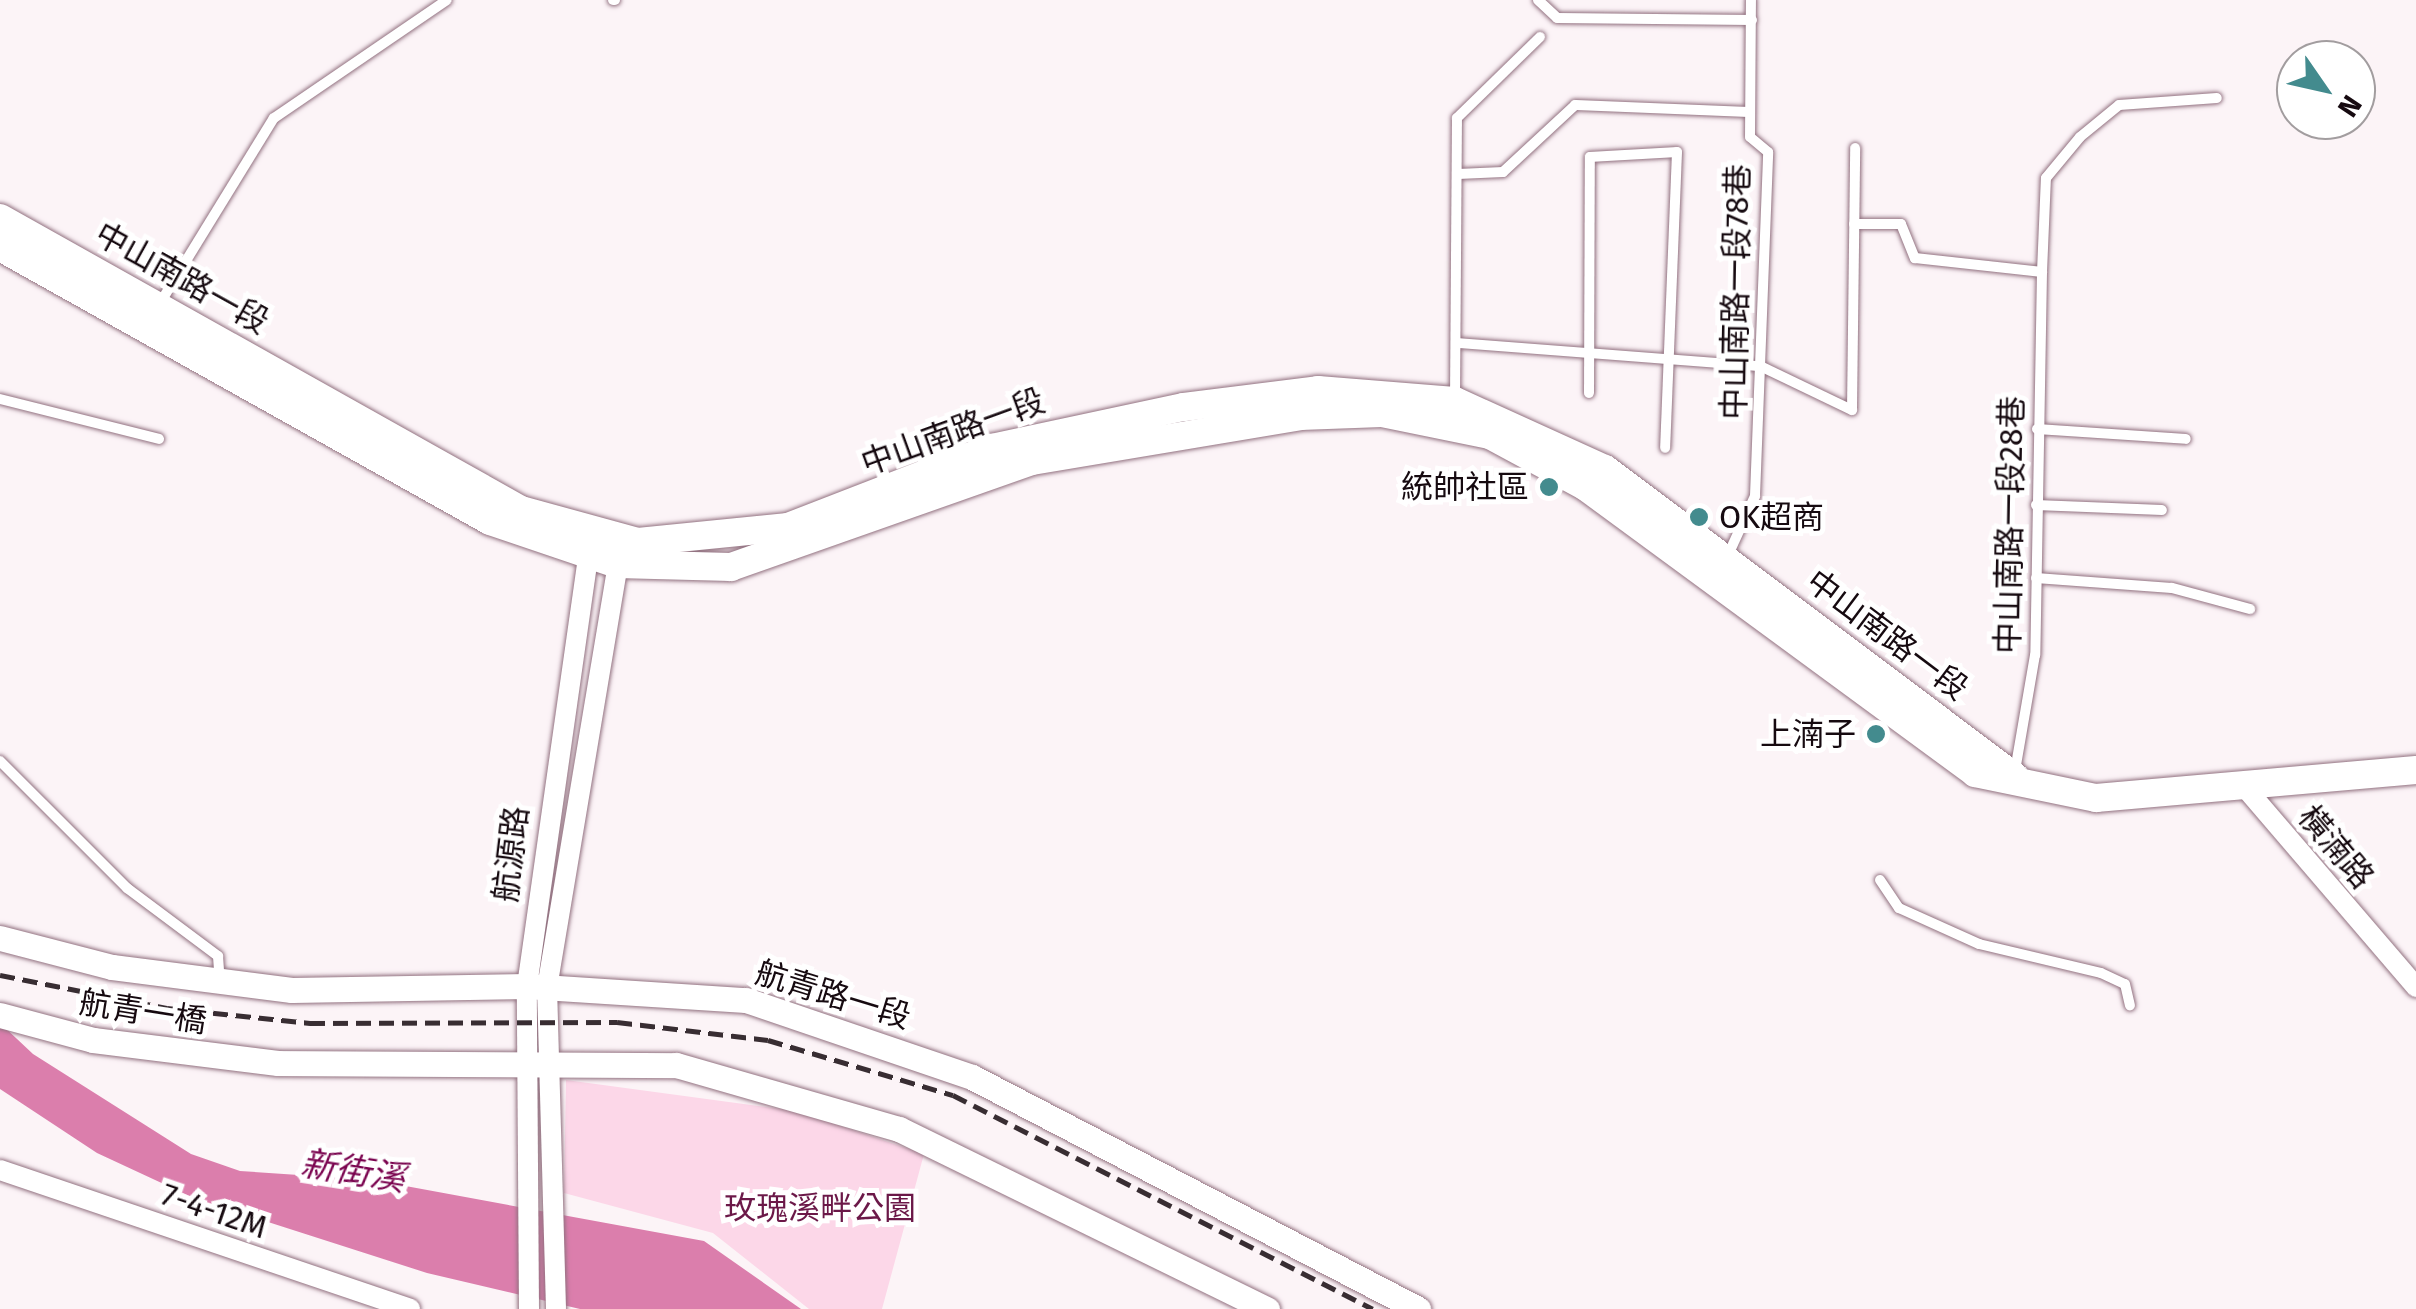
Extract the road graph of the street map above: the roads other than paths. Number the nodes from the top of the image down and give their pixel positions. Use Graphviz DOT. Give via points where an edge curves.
graph roads {
  1 [pos="447,0"];
  2 [pos="1538,0"];
  3 [pos="1751,0"];
  4 [pos="1752,20"];
  5 [pos="1540,37"];
  6 [pos="2217,98"];
  7 [pos="1750,112"];
  8 [pos="1855,148"];
  9 [pos="1458,174"];
  10 [pos="0,218"];
  11 [pos="1854,224"];
  12 [pos="0,247"];
  13 [pos="2042,272"];
  14 [pos="160,304"];
  15 [pos="1458,343"];
  16 [pos="1590,352"];
  17 [pos="1670,356"];
  18 [pos="1760,366"];
  19 [pos="1589,394"];
  20 [pos="0,400"];
  21 [pos="1453,414"];
  22 [pos="2037,429"];
  23 [pos="2186,438"];
  24 [pos="159,439"];
  25 [pos="1665,448"];
  26 [pos="2036,506"];
  27 [pos="2162,510"];
  28 [pos="590,544"];
  29 [pos="620,551"];
  30 [pos="1720,571"];
  31 [pos="2036,578"];
  32 [pos="2250,610"];
  33 [pos="0,761"];
  34 [pos="2416,770"];
  35 [pos="2015,777"];
  36 [pos="2249,792"];
  37 [pos="1880,880"];
  38 [pos="0,938"];
  39 [pos="52,952"];
  40 [pos="220,983"];
  41 [pos="537,987"];
  42 [pos="2416,987"];
  43 [pos="2130,1005"];
  44 [pos="0,1015"];
  45 [pos="540,1065"];
  46 [pos="0,1170"];
  47 [pos="410,1309"];
  48 [pos="529,1309"];
  49 [pos="556,1309"];
  50 [pos="1267,1309"];
  51 [pos="1418,1309"];
  1 -- 14 [label="lane" via="274,118"];
  2 -- 4 [label="lane" via="1557,18"];
  3 -- 4 [label="lane, 中山南路一段78巷"];
  4 -- 7 [label="lane, 中山南路一段78巷"];
  5 -- 9 [label="lane" via="1457,118"];
  6 -- 13 [label="lane, 中山南路一段28巷" via="2119,105 2080,137 2046,178"];
  7 -- 9 [label="lane" via="1575,105 1503,172"];
  7 -- 18 [label="lane, 中山南路一段78巷" via="1750,138 1768,152"];
  8 -- 11 [label="lane"];
  9 -- 15 [label="lane"];
  10 -- 14 [label="main road, 中山南路一段"];
  11 -- 13 [label="lane" via="1901,224 1916,258"];
  11 -- 18 [label="lane" via="1852,410"];
  12 -- 28 [label="main road, 中山南路一段" via="490,521"];
  13 -- 22 [label="lane, 中山南路一段28巷"];
  14 -- 28 [label="main road, 中山南路一段"];
  15 -- 16 [label="lane"];
  15 -- 21 [label="lane"];
  16 -- 17 [label="lane"];
  16 -- 17 [label="lane" via="1590,157 1677,152"];
  16 -- 19 [label="lane"];
  17 -- 18 [label="lane"];
  17 -- 25 [label="lane"];
  18 -- 30 [label="lane, 中山南路一段78巷" via="1755,496"];
  20 -- 24 [label="lane"];
  21 -- 29 [label="main road, 中山南路一段" via="1318,390 1184,407 992,448 788,527"];
  21 -- 30 [label="main road, 中山南路一段" via="1605,470"];
  22 -- 23 [label="lane"];
  22 -- 26 [label="lane, 中山南路一段28巷"];
  26 -- 27 [label="lane"];
  26 -- 31 [label="lane, 中山南路一段28巷"];
  28 -- 29 [label="main road, 中山南路一段"];
  28 -- 41 [label="street, 航源路"];
  29 -- 41 [label="street, 航源路"];
  30 -- 35 [label="main road, 中山南路一段"];
  31 -- 32 [label="lane" via="2172,588"];
  31 -- 35 [label="lane, 中山南路一段28巷"];
  33 -- 40 [label="lane" via="128,888 218,956"];
  34 -- 36 [label="main road, 中山南路一段"];
  35 -- 36 [label="main road, 中山南路一段" via="2096,798"];
  36 -- 42 [label="street, 橫湳路"];
  37 -- 43 [label="lane" via="1899,908 1979,944 2126,984"];
  38 -- 39 [label="street, 航青一橋"];
  39 -- 40 [label="street, 航青路一段"];
  40 -- 41 [label="street, 航青路一段"];
  41 -- 45 [label="street, 航源路"];
  41 -- 51 [label="street, 航青路一段" via="746,1000 862,1032 972,1076"];
  44 -- 45 [label="street, 航青一橋" via="93,1040 278,1063"];
  45 -- 48 [label="street, 航源路" via="527,1188"];
  45 -- 49 [label="street, 航源路" via="554,1191"];
  45 -- 50 [label="street" via="676,1065 899,1129"];
  46 -- 47 [label="street, 7-4-12M"];
}
